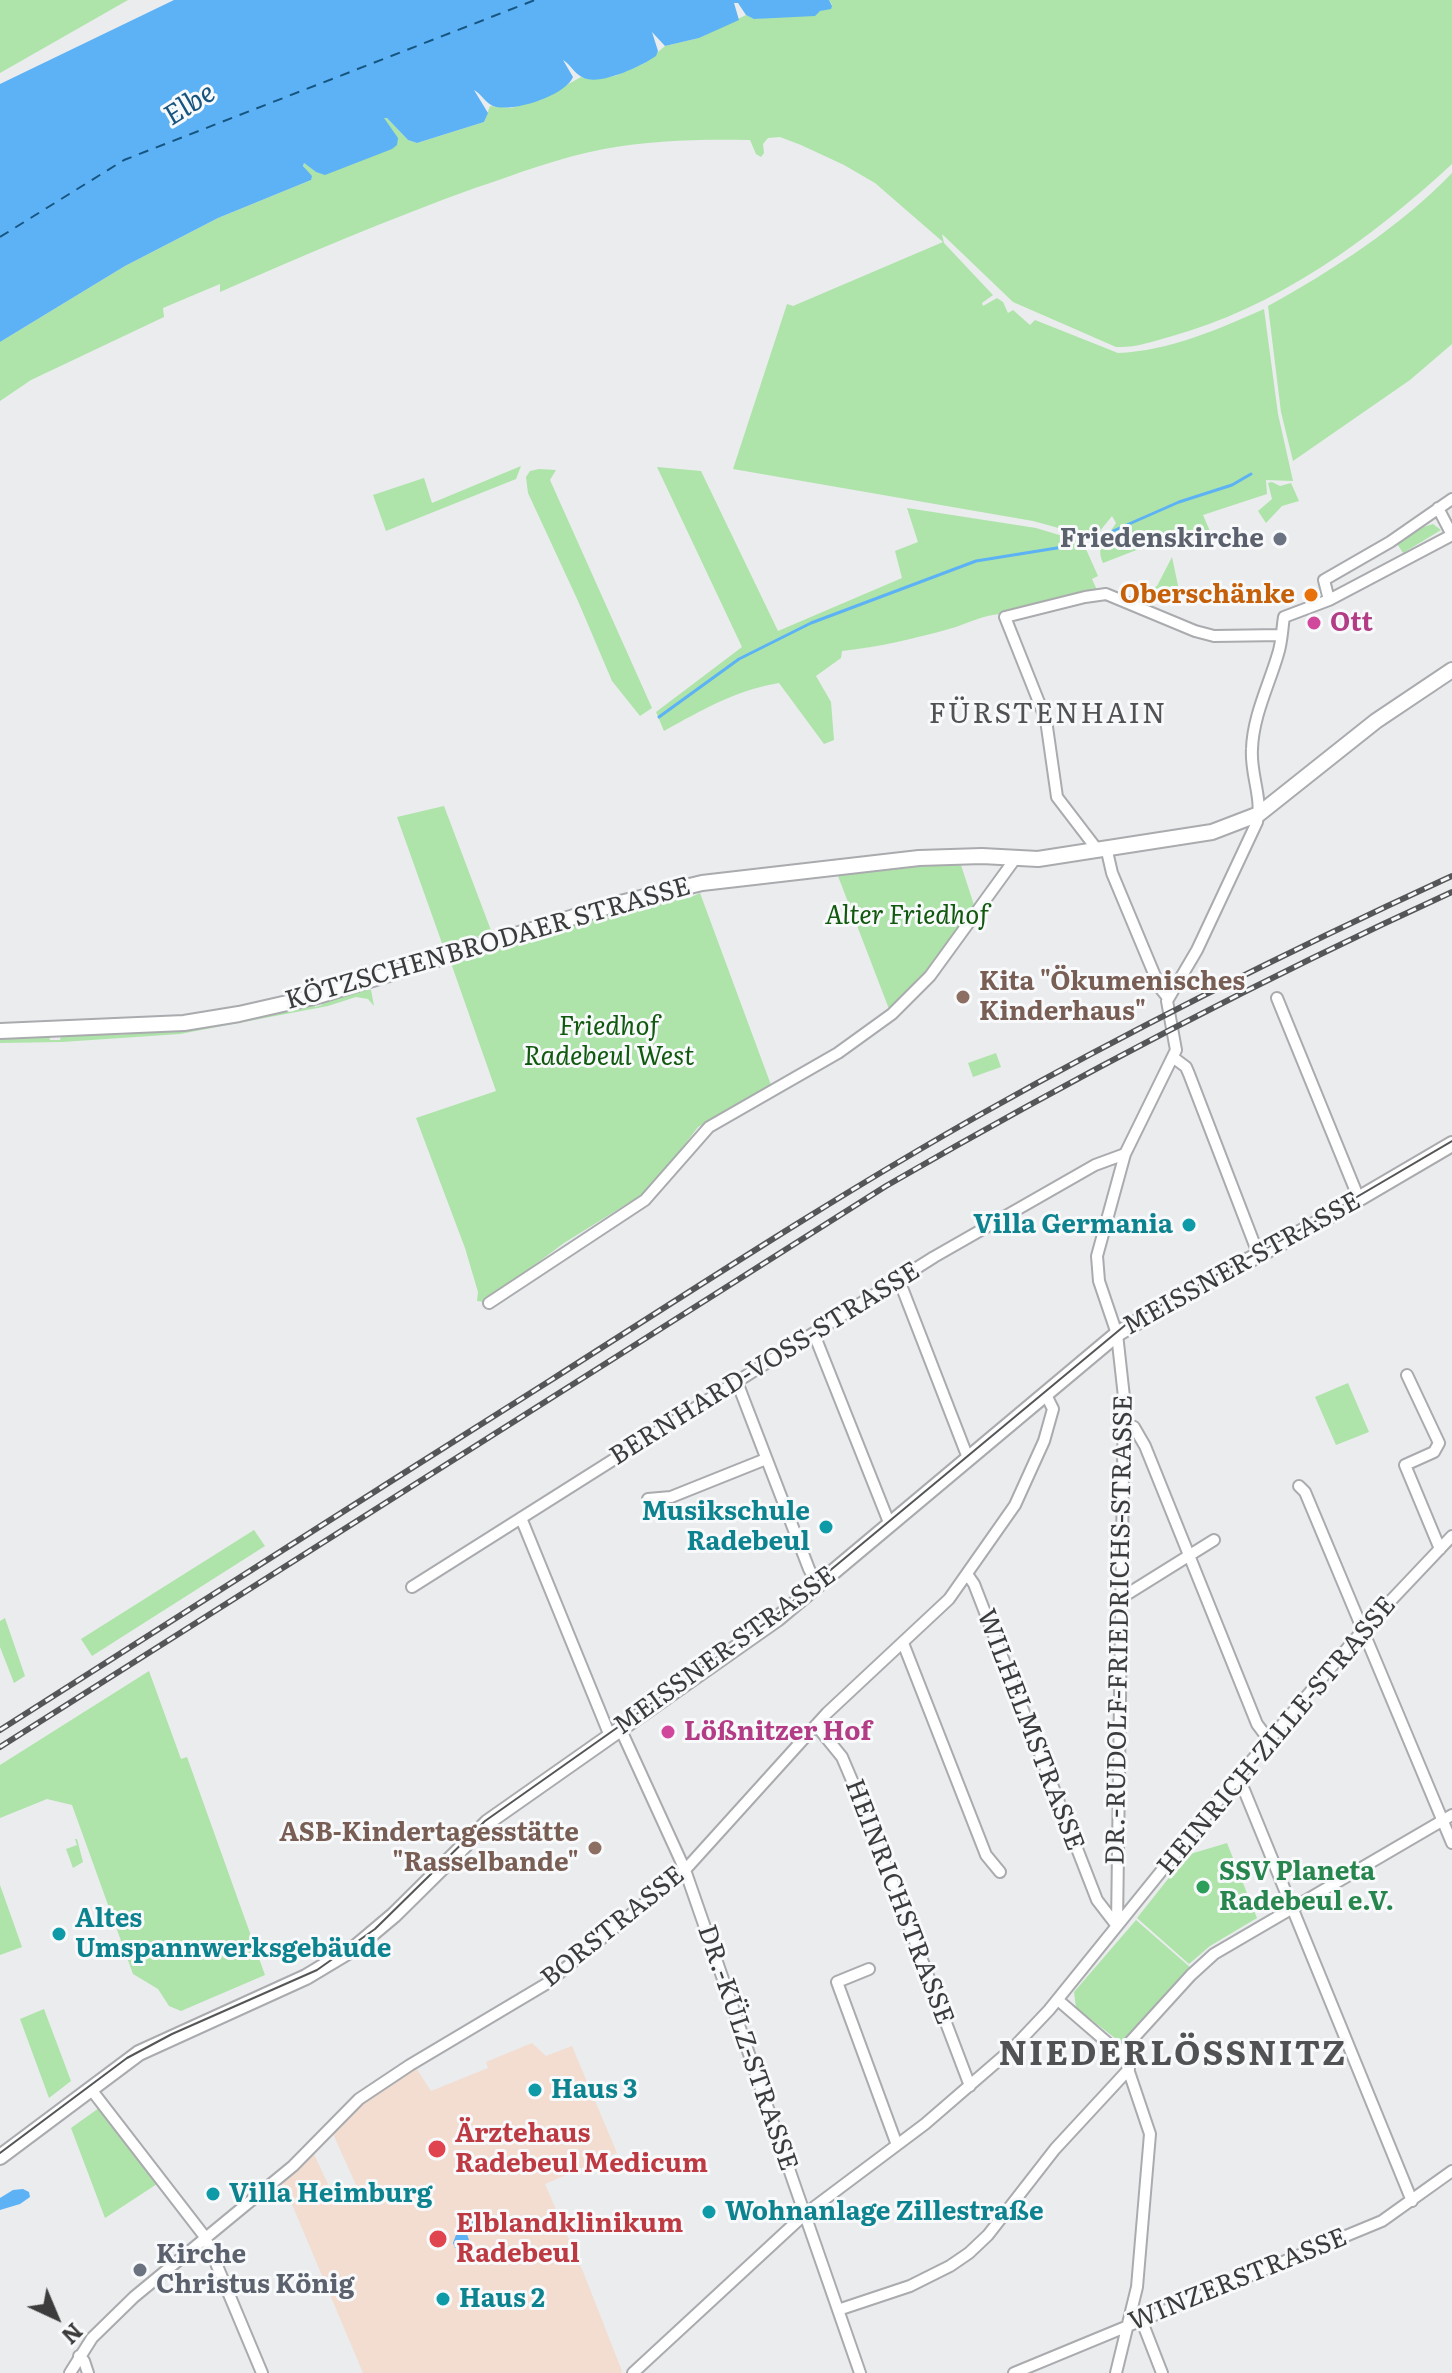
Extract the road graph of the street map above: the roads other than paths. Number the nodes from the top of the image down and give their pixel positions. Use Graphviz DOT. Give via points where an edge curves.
graph roads {
  1 [pos="1452,499"];
  2 [pos="1438,508"];
  3 [pos="1452,535"];
  4 [pos="1329,600"];
  5 [pos="1281,635"];
  6 [pos="1452,670"];
  7 [pos="1259,814"];
  8 [pos="1101,848"];
  9 [pos="1015,859"];
  10 [pos="1168,998"];
  11 [pos="1277,998"];
  12 [pos="0,1031"];
  13 [pos="1174,1058"];
  14 [pos="1452,1144"];
  15 [pos="1125,1154"];
  16 [pos="1359,1199"];
  17 [pos="1259,1256"];
  18 [pos="899,1280"];
  19 [pos="489,1303"];
  20 [pos="814,1334"];
  21 [pos="1117,1334"];
  22 [pos="1407,1375"];
  23 [pos="737,1382"];
  24 [pos="1045,1393"];
  25 [pos="1124,1423"];
  26 [pos="968,1458"];
  27 [pos="766,1459"];
  28 [pos="1299,1486"];
  29 [pos="648,1499"];
  30 [pos="521,1518"];
  31 [pos="890,1525"];
  32 [pos="1452,1537"];
  33 [pos="1214,1540"];
  34 [pos="1440,1549"];
  35 [pos="1190,1555"];
  36 [pos="967,1574"];
  37 [pos="818,1586"];
  38 [pos="412,1587"];
  39 [pos="1121,1598"];
  40 [pos="1363,1630"];
  41 [pos="903,1643"];
  42 [pos="816,1725"];
  43 [pos="615,1732"];
  44 [pos="1269,1740"];
  45 [pos="1235,1780"];
  46 [pos="1447,1818"];
  47 [pos="1452,1843"];
  48 [pos="685,1870"];
  49 [pos="1000,1872"];
  50 [pos="1293,1908"];
  51 [pos="1117,1926"];
  52 [pos="869,1969"];
  53 [pos="1058,2000"];
  54 [pos="1120,2053"];
  55 [pos="1129,2069"];
  56 [pos="970,2086"];
  57 [pos="90,2088"];
  58 [pos="897,2145"];
  59 [pos="0,2157"];
  60 [pos="1452,2171"];
  61 [pos="1412,2201"];
  62 [pos="805,2214"];
  63 [pos="205,2237"];
  64 [pos="838,2310"];
  65 [pos="1141,2319"];
  66 [pos="1129,2324"];
  67 [pos="79,2356"];
  68 [pos="70,2373"];
  69 [pos="88,2373"];
  70 [pos="262,2373"];
  71 [pos="633,2373"];
  72 [pos="860,2373"];
  73 [pos="1014,2373"];
  74 [pos="1116,2373"];
  75 [pos="1162,2373"];
  1 -- 2 [label="street"];
  2 -- 3 [label="street"];
  2 -- 4 [label="street" via="1324,580"];
  3 -- 4 [label="street"];
  4 -- 5 [label="street" via="1284,617"];
  5 -- 7 [label="street" via="1251,747"];
  5 -- 8 [label="street" via="1204,634 1106,594 1005,617 1046,720 1057,797"];
  6 -- 7 [label="main road, KÖTZSCHENBRODAER STRASSE" via="1376,721"];
  7 -- 8 [label="main road, KÖTZSCHENBRODAER STRASSE" via="1212,832"];
  7 -- 10 [label="street" via="1197,950"];
  8 -- 9 [label="main road, KÖTZSCHENBRODAER STRASSE"];
  8 -- 10 [label="street"];
  9 -- 12 [label="main road, KÖTZSCHENBRODAER STRASSE" via="919,858 702,883 616,904 318,996 239,1014 173,1024"];
  9 -- 19 [label="street" via="930,976 892,1014 838,1053 709,1127 645,1200"];
  10 -- 13 [label="street" via="1177,1045"];
  11 -- 16 [label="street"];
  13 -- 15 [label="street, DR.-RUDOLF-FRIEDRICHS-STRASSE"];
  13 -- 17 [label="street" via="1186,1067"];
  14 -- 16 [label="main road, MEISSNER STRASSE"];
  15 -- 18 [label="street, BERNHARD-VOSS-STRASSE" via="1095,1165"];
  15 -- 21 [label="street, DR.-RUDOLF-FRIEDRICHS-STRASSE" via="1097,1256 1099,1281"];
  16 -- 17 [label="main road, MEISSNER STRASSE"];
  17 -- 21 [label="main road, MEISSNER STRASSE"];
  18 -- 20 [label="street, BERNHARD-VOSS-STRASSE"];
  18 -- 26 [label="street"];
  20 -- 23 [label="street, BERNHARD-VOSS-STRASSE"];
  20 -- 31 [label="street"];
  21 -- 24 [label="main road, MEISSNER STRASSE"];
  21 -- 25 [label="street, DR.-RUDOLF-FRIEDRICHS-STRASSE"];
  22 -- 34 [label="street" via="1439,1443 1434,1452 1405,1465"];
  23 -- 27 [label="street"];
  23 -- 30 [label="street, BERNHARD-VOSS-STRASSE"];
  24 -- 26 [label="main road, MEISSNER STRASSE"];
  24 -- 36 [label="street, BORSTRASSE" via="1053,1409 1044,1441 1015,1505"];
  25 -- 35 [label="street" via="1134,1427 1145,1446"];
  25 -- 39 [label="street, DR.-RUDOLF-FRIEDRICHS-STRASSE"];
  26 -- 31 [label="main road, MEISSNER STRASSE"];
  27 -- 29 [label="street" via="671,1497"];
  27 -- 37 [label="street"];
  28 -- 40 [label="street"];
  30 -- 38 [label="street, BERNHARD-VOSS-STRASSE"];
  30 -- 43 [label="street, DR.-KÜLZ-STRASSE"];
  31 -- 37 [label="main road, MEISSNER STRASSE"];
  32 -- 34 [label="street, HEINRICH-ZILLE-STRASSE"];
  33 -- 35 [label="street"];
  34 -- 40 [label="street, HEINRICH-ZILLE-STRASSE"];
  35 -- 39 [label="street"];
  35 -- 44 [label="street" via="1257,1724"];
  36 -- 41 [label="street, BORSTRASSE"];
  36 -- 51 [label="street, WILHELMSTRASSE" via="1097,1900"];
  37 -- 43 [label="main road, MEISSNER STRASSE"];
  39 -- 51 [label="street, DR.-RUDOLF-FRIEDRICHS-STRASSE"];
  40 -- 44 [label="street, HEINRICH-ZILLE-STRASSE"];
  40 -- 46 [label="street"];
  41 -- 42 [label="street, BORSTRASSE"];
  41 -- 49 [label="street" via="986,1855"];
  42 -- 48 [label="street, BORSTRASSE"];
  42 -- 56 [label="street, HEINRICHSTRASSE" via="842,1757"];
  43 -- 48 [label="street, DR.-KÜLZ-STRASSE"];
  43 -- 57 [label="main road, MEISSNER STRASSE" via="488,1822 376,1931 336,1961 139,2053"];
  44 -- 45 [label="street, HEINRICH-ZILLE-STRASSE"];
  45 -- 50 [label="street" via="1244,1790"];
  45 -- 51 [label="street, HEINRICH-ZILLE-STRASSE"];
  46 -- 47 [label="street"];
  46 -- 50 [label="street"];
  48 -- 62 [label="street, DR.-KÜLZ-STRASSE"];
  48 -- 63 [label="street, BORSTRASSE" via="546,1984 359,2099 293,2166"];
  50 -- 54 [label="street" via="1214,1954"];
  50 -- 61 [label="street"];
  51 -- 53 [label="street, HEINRICH-ZILLE-STRASSE"];
  52 -- 58 [label="street" via="837,1982"];
  53 -- 54 [label="street"];
  53 -- 56 [label="street"];
  54 -- 55 [label="street"];
  55 -- 64 [label="street" via="969,2253 910,2286"];
  55 -- 66 [label="street" via="1150,2134"];
  56 -- 58 [label="street"];
  57 -- 59 [label="main road, MEISSNER STRASSE"];
  57 -- 63 [label="street"];
  58 -- 62 [label="street"];
  60 -- 61 [label="street, WINZERSTRASSE"];
  61 -- 65 [label="street, WINZERSTRASSE" via="1382,2221"];
  62 -- 64 [label="street, DR.-KÜLZ-STRASSE"];
  62 -- 71 [label="street"];
  63 -- 67 [label="street, BORSTRASSE" via="134,2297"];
  63 -- 70 [label="street"];
  64 -- 72 [label="street, DR.-KÜLZ-STRASSE"];
  65 -- 66 [label="street, WINZERSTRASSE"];
  65 -- 75 [label="street"];
  66 -- 73 [label="street, WINZERSTRASSE"];
  66 -- 74 [label="street"];
  67 -- 68 [label="street, BORSTRASSE"];
  67 -- 69 [label="street"];
}
